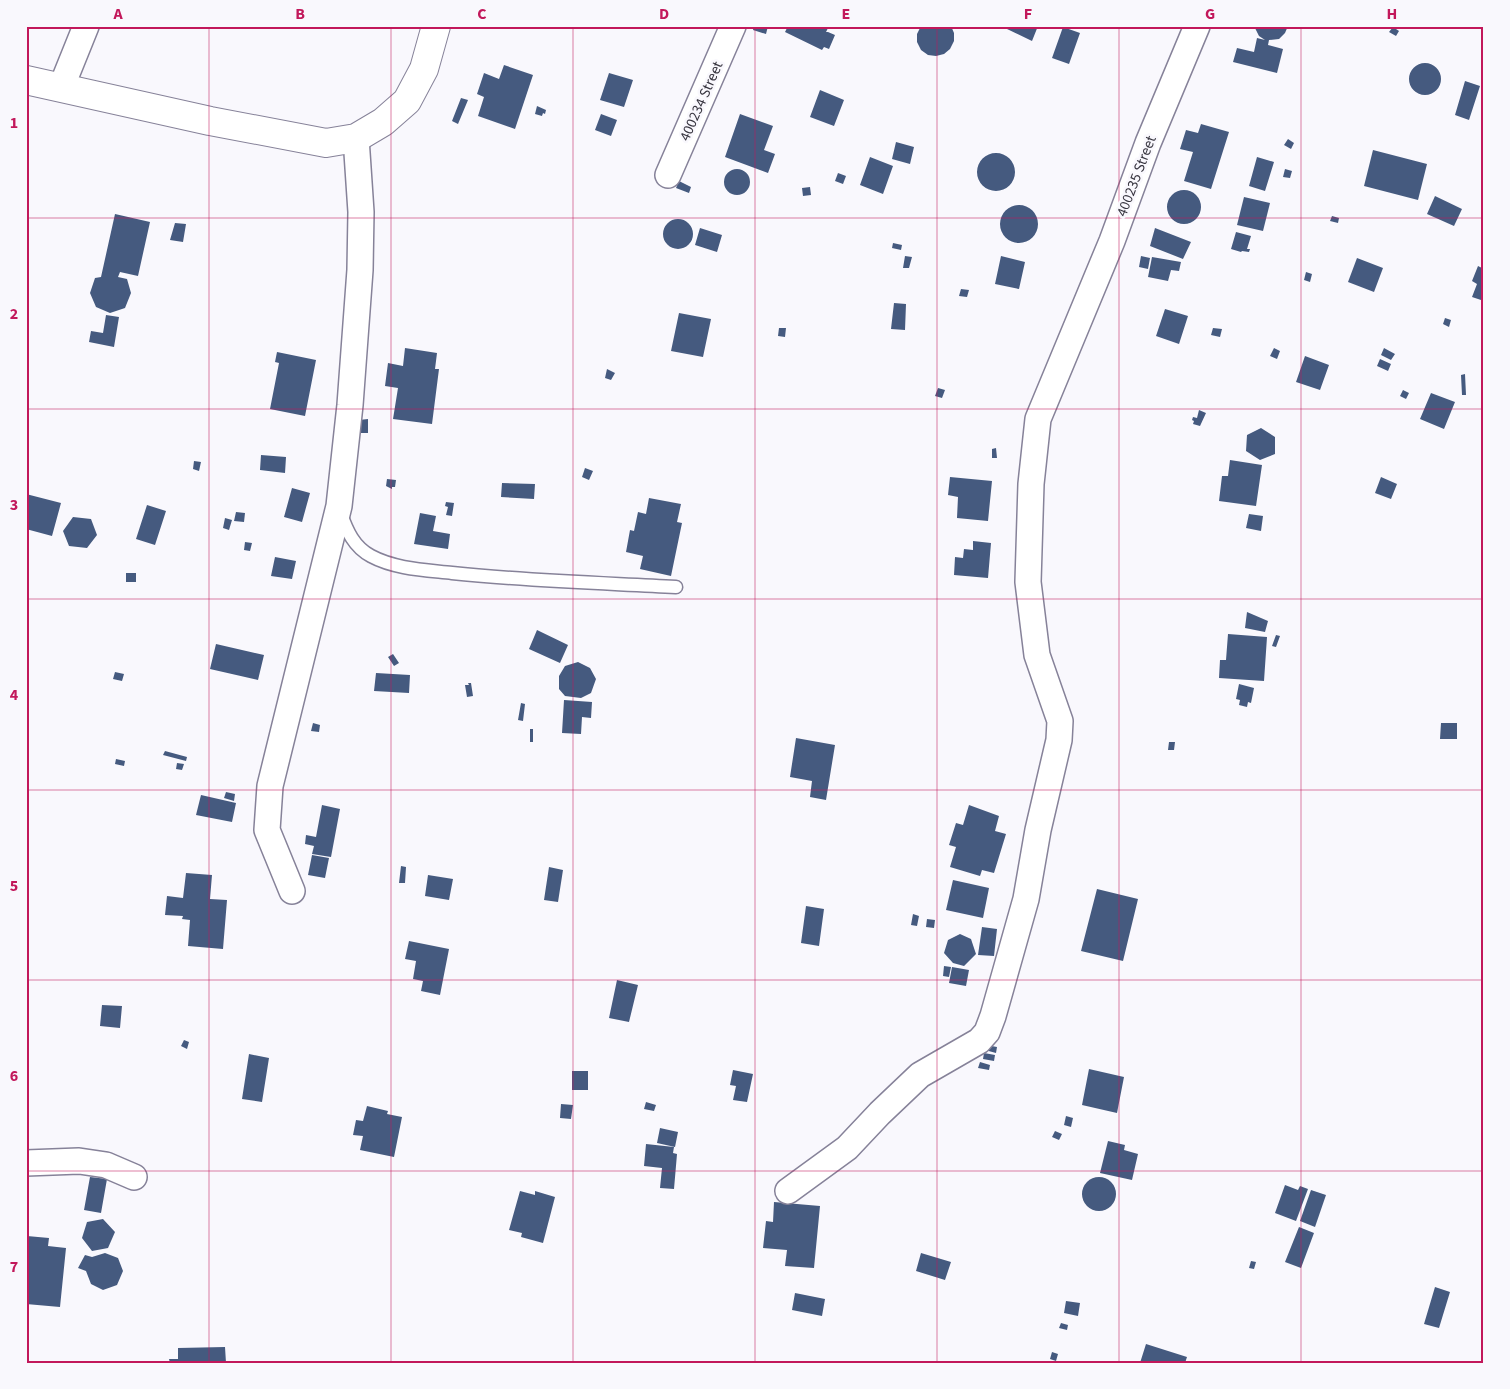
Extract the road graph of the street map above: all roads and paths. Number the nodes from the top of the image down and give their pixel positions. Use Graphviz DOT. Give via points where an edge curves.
graph roads {
  1 [pos="86,26"];
  2 [pos="436,26"];
  3 [pos="733,26"];
  4 [pos="1197,26"];
  5 [pos="26,80"];
  6 [pos="61,88"];
  7 [pos="356,138"];
  8 [pos="668,175"];
  9 [pos="338,506"];
  10 [pos="676,587"];
  11 [pos="292,891"];
  12 [pos="26,1162"];
  13 [pos="134,1177"];
  14 [pos="788,1191"];
  1 -- 6 [label="street"];
  2 -- 7 [label="street" via="424,69 407,101 383,122"];
  3 -- 8 [label="street, 400234 Street"];
  4 -- 14 [label="street, 400235 Street" via="1038,419 1031,484 1028,582 1037,655 1060,721 1059,740 1026,899 993,1016 987,1032 979,1041 920,1075 847,1148"];
  5 -- 6 [label="street"];
  6 -- 7 [label="street" via="326,143"];
  7 -- 9 [label="street" via="361,212 360,270 350,406"];
  9 -- 10 [label="lane" via="349,534 362,550 398,566 497,578"];
  9 -- 11 [label="street" via="270,786 267,830"];
  12 -- 13 [label="street" via="79,1161 106,1165"];
}
